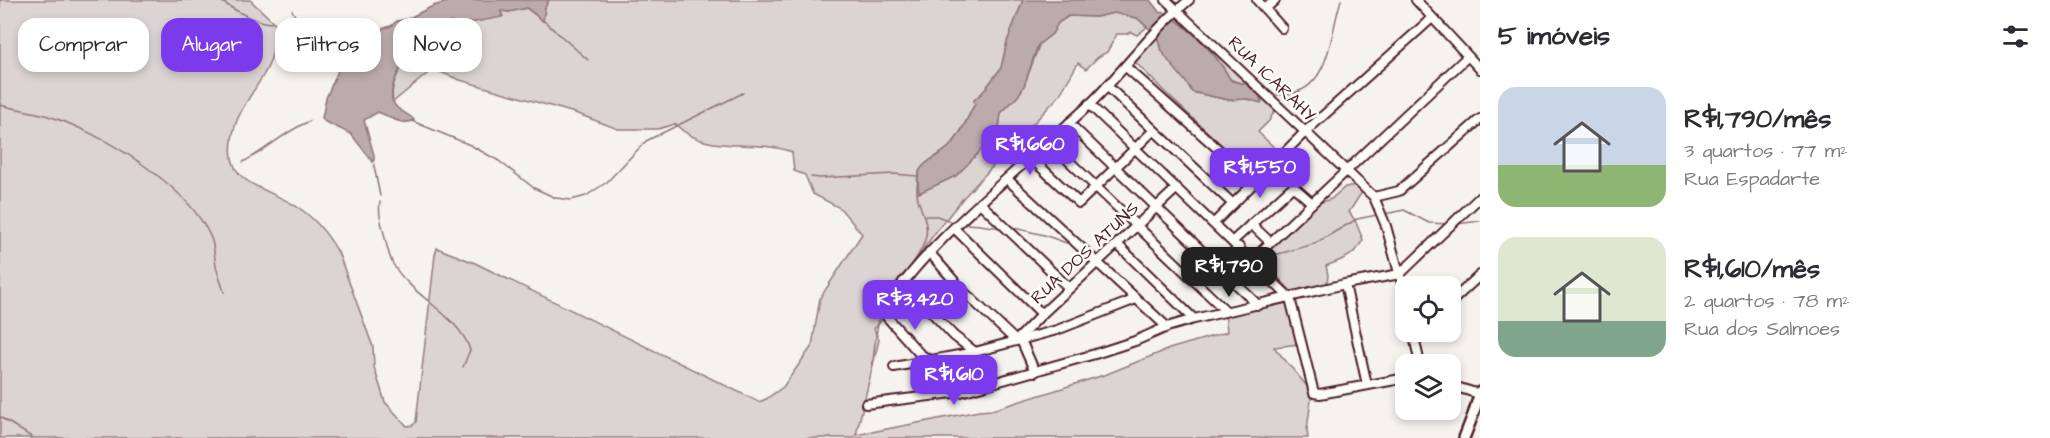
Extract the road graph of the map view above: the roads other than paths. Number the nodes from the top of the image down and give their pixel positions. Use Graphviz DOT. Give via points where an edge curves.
graph roads {
  1 [pos="1166,0"];
  2 [pos="1189,0"];
  3 [pos="1257,0"];
  4 [pos="1275,0"];
  5 [pos="1416,0"];
  6 [pos="1265,9"];
  7 [pos="1177,10"];
  8 [pos="1432,18"];
  9 [pos="1282,28"];
  10 [pos="1467,57"];
  11 [pos="1126,66"];
  12 [pos="1480,69"];
  13 [pos="1107,86"];
  14 [pos="1089,104"];
  15 [pos="1480,118"];
  16 [pos="1069,123"];
  17 [pos="1153,130"];
  18 [pos="1305,132"];
  19 [pos="1049,142"];
  20 [pos="1136,148"];
  21 [pos="1031,158"];
  22 [pos="1116,168"];
  23 [pos="1345,171"];
  24 [pos="1007,179"];
  25 [pos="1256,182"];
  26 [pos="1096,188"];
  27 [pos="1177,188"];
  28 [pos="1374,197"];
  29 [pos="1480,197"];
  30 [pos="980,203"];
  31 [pos="1312,203"];
  32 [pos="1233,204"];
  33 [pos="1157,206"];
  34 [pos="1214,223"];
  35 [pos="1251,224"];
  36 [pos="1136,225"];
  37 [pos="954,228"];
  38 [pos="1270,242"];
  39 [pos="1117,244"];
  40 [pos="1236,244"];
  41 [pos="929,252"];
  42 [pos="1252,260"];
  43 [pos="1096,262"];
  44 [pos="1221,267"];
  45 [pos="1400,274"];
  46 [pos="1480,275"];
  47 [pos="903,282"];
  48 [pos="1345,284"];
  49 [pos="1069,288"];
  50 [pos="1461,293"];
  51 [pos="1290,298"];
  52 [pos="1137,299"];
  53 [pos="1258,305"];
  54 [pos="1226,311"];
  55 [pos="1042,314"];
  56 [pos="1194,319"];
  57 [pos="1167,327"];
  58 [pos="1018,340"];
  59 [pos="975,352"];
  60 [pos="929,360"];
  61 [pos="894,367"];
  62 [pos="1035,372"];
  63 [pos="1395,380"];
  64 [pos="1367,385"];
  65 [pos="1461,388"];
  66 [pos="1480,393"];
  67 [pos="866,404"];
  68 [pos="1480,406"];
  69 [pos="1473,415"];
  70 [pos="1464,438"];
  1 -- 7 [label="street, RUA ICARAHY"];
  2 -- 7 [label="street"];
  3 -- 6 [label="street"];
  4 -- 6 [label="street"];
  5 -- 8 [label="street"];
  6 -- 9 [label="street"];
  7 -- 11 [label="street"];
  7 -- 18 [label="street, RUA ICARAHY"];
  8 -- 10 [label="street"];
  8 -- 18 [label="street"];
  10 -- 12 [label="street"];
  10 -- 23 [label="street"];
  11 -- 13 [label="street"];
  11 -- 25 [label="street"];
  13 -- 14 [label="street"];
  13 -- 17 [label="street"];
  14 -- 16 [label="street"];
  14 -- 20 [label="street"];
  15 -- 28 [label="street" via="1399,191"];
  16 -- 19 [label="street"];
  16 -- 22 [label="street"];
  17 -- 20 [label="street"];
  17 -- 32 [label="street"];
  18 -- 23 [label="street, RUA ICARAHY"];
  18 -- 25 [label="street"];
  19 -- 21 [label="street"];
  19 -- 26 [label="street"];
  20 -- 22 [label="street"];
  20 -- 27 [label="street"];
  21 -- 24 [label="street"];
  21 -- 26 [label="street" via="1077,203 1082,203"];
  22 -- 26 [label="street"];
  22 -- 33 [label="street"];
  23 -- 28 [label="street, RUA ICARAHY"];
  23 -- 31 [label="street"];
  24 -- 30 [label="street"];
  24 -- 43 [label="street"];
  25 -- 32 [label="street"];
  26 -- 36 [label="street"];
  27 -- 33 [label="street, RUA DOS ATUNS"];
  27 -- 34 [label="street"];
  28 -- 45 [label="street, RUA ICARAHY"];
  29 -- 45 [label="street"];
  30 -- 37 [label="street"];
  30 -- 49 [label="street"];
  31 -- 35 [label="street" via="1291,188"];
  31 -- 38 [label="street"];
  32 -- 34 [label="street"];
  33 -- 36 [label="street, RUA DOS ATUNS"];
  33 -- 44 [label="street"];
  34 -- 40 [label="street"];
  35 -- 38 [label="street"];
  35 -- 40 [label="street"];
  36 -- 39 [label="street, RUA DOS ATUNS"];
  36 -- 54 [label="street"];
  37 -- 41 [label="street"];
  37 -- 55 [label="street"];
  38 -- 42 [label="street"];
  39 -- 43 [label="street, RUA DOS ATUNS"];
  39 -- 56 [label="street"];
  40 -- 42 [label="street"];
  40 -- 44 [label="street"];
  41 -- 47 [label="street"];
  41 -- 58 [label="street" via="962,290"];
  42 -- 51 [label="street"];
  43 -- 49 [label="street, RUA DOS ATUNS"];
  43 -- 52 [label="street"];
  44 -- 53 [label="street"];
  45 -- 48 [label="street"];
  46 -- 50 [label="street"];
  47 -- 59 [label="street" via="954,336"];
  47 -- 60 [label="street" via="887,316"];
  48 -- 51 [label="street"];
  48 -- 64 [label="street"];
  49 -- 55 [label="street, RUA DOS ATUNS"];
  51 -- 53 [label="street"];
  51 -- 64 [label="street" via="1314,393"];
  52 -- 57 [label="street"];
  52 -- 58 [label="street" via="1087,320"];
  53 -- 54 [label="street"];
  54 -- 56 [label="street"];
  55 -- 58 [label="street, RUA DOS ATUNS"];
  56 -- 57 [label="street"];
  57 -- 62 [label="street"];
  58 -- 59 [label="street"];
  58 -- 62 [label="street"];
  59 -- 60 [label="street"];
  60 -- 61 [label="street"];
  62 -- 67 [label="street" via="961,392"];
  63 -- 64 [label="street"];
  65 -- 66 [label="street"];
  66 -- 69 [label="main road"];
  68 -- 69 [label="main road"];
  69 -- 70 [label="main road"];
}
